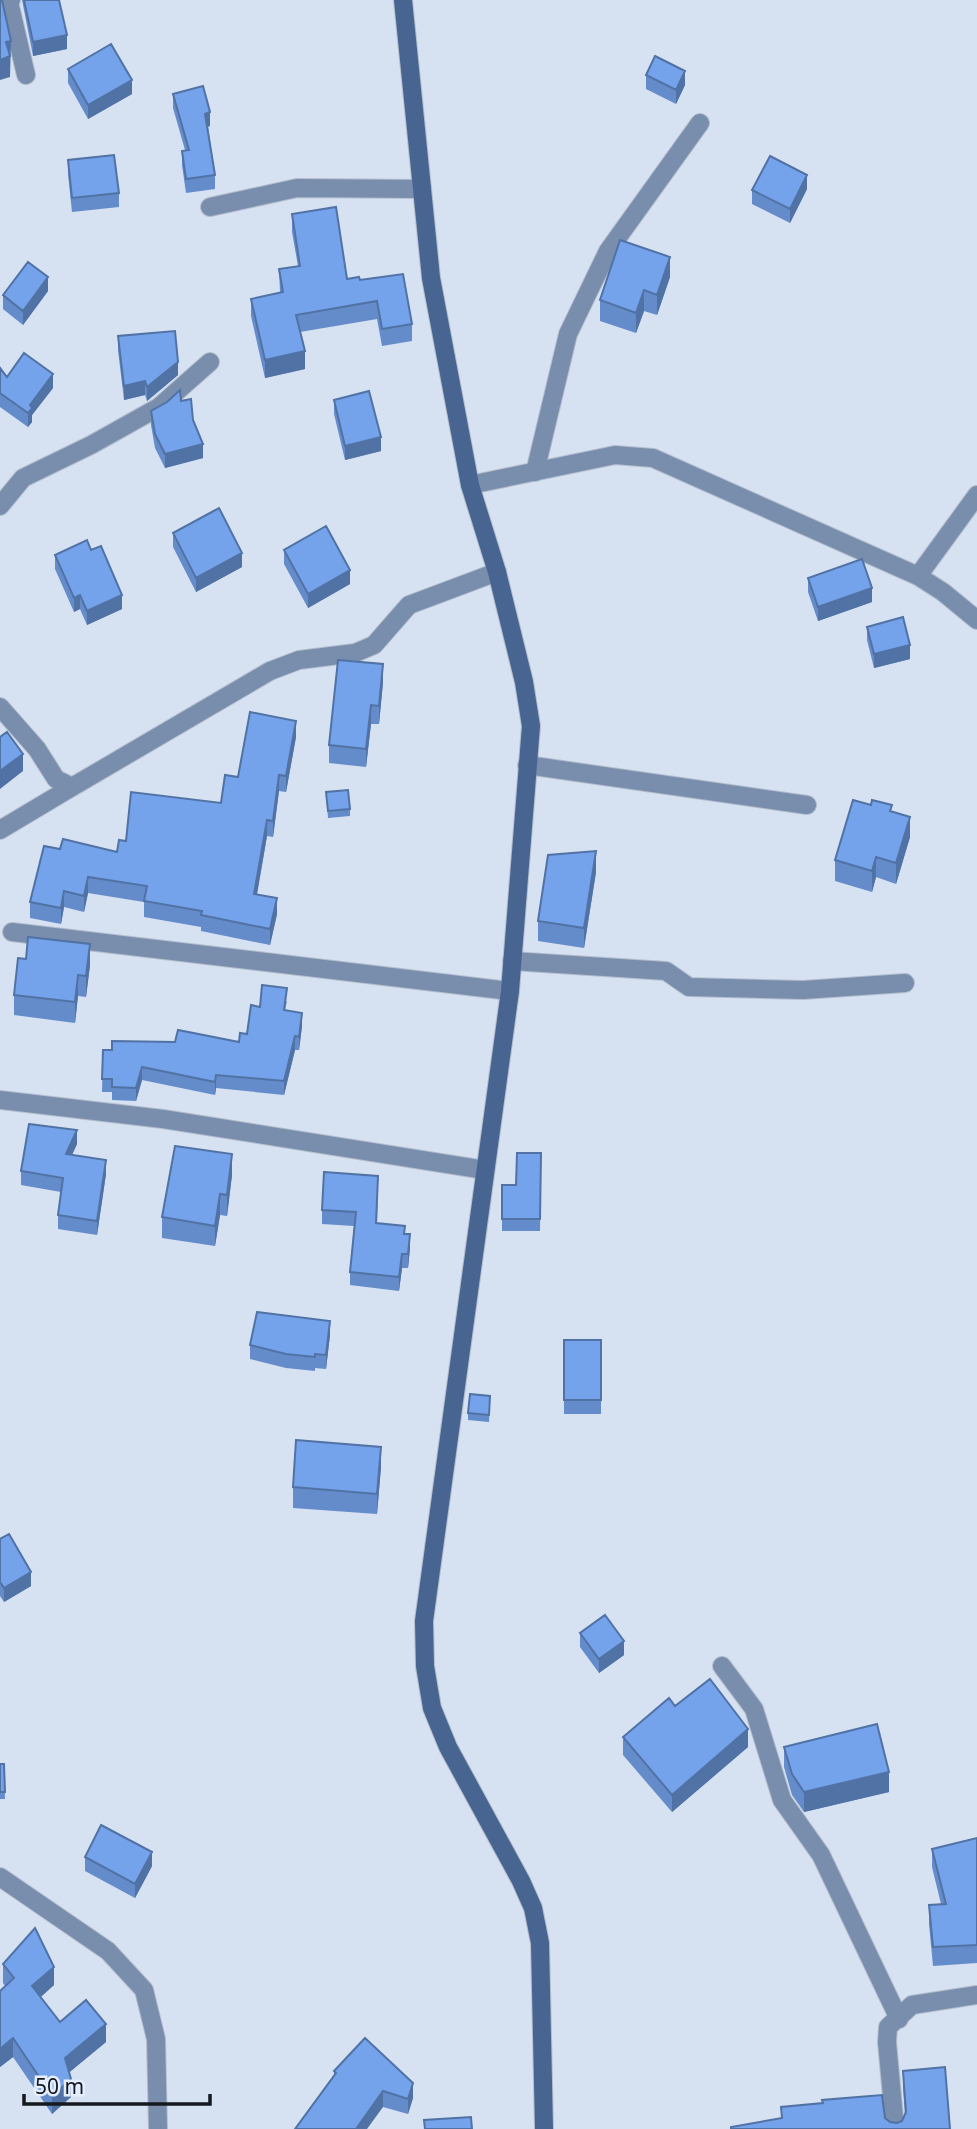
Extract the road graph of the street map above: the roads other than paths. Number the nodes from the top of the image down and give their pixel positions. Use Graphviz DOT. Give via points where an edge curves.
graph roads {
  1 [pos="11,0"];
  2 [pos="403,0"];
  3 [pos="26,75"];
  4 [pos="700,122"];
  5 [pos="422,190"];
  6 [pos="210,207"];
  7 [pos="209,362"];
  8 [pos="535,472"];
  9 [pos="470,485"];
  10 [pos="977,495"];
  11 [pos="0,506"];
  12 [pos="497,572"];
  13 [pos="918,576"];
  14 [pos="977,620"];
  15 [pos="0,707"];
  16 [pos="527,765"];
  17 [pos="72,787"];
  18 [pos="807,805"];
  19 [pos="0,830"];
  20 [pos="12,932"];
  21 [pos="512,961"];
  22 [pos="905,983"];
  23 [pos="510,991"];
  24 [pos="0,1100"];
  25 [pos="485,1170"];
  26 [pos="722,1666"];
  27 [pos="0,1877"];
  28 [pos="977,1995"];
  29 [pos="899,2019"];
  30 [pos="158,2129"];
  31 [pos="544,2129"];
  32 [pos="895,2129"];
  1 -- 3 [label="street"];
  2 -- 5 [label="street"];
  4 -- 8 [label="street" via="608,251 568,334"];
  5 -- 6 [label="street" via="297,188"];
  5 -- 9 [label="street" via="431,278"];
  7 -- 11 [label="street" via="159,407 23,478"];
  8 -- 9 [label="street"];
  8 -- 13 [label="street" via="615,455 653,458"];
  9 -- 12 [label="street"];
  10 -- 13 [label="street"];
  12 -- 16 [label="street" via="524,682 530,726"];
  12 -- 17 [label="street" via="409,605 374,645 355,653 299,660 270,671"];
  13 -- 14 [label="street"];
  15 -- 17 [label="street" via="56,779"];
  16 -- 18 [label="street"];
  16 -- 21 [label="street"];
  17 -- 19 [label="street"];
  20 -- 23 [label="street"];
  21 -- 22 [label="street" via="666,971 689,986 803,990"];
  21 -- 23 [label="street"];
  23 -- 25 [label="street"];
  24 -- 25 [label="street" via="163,1119"];
  25 -- 31 [label="street" via="424,1621 425,1666 432,1708 449,1747 533,1908 540,1943"];
  26 -- 29 [label="street" via="754,1709 782,1800 821,1855"];
  27 -- 30 [label="street" via="108,1951 144,1990 156,2039"];
  28 -- 29 [label="street" via="912,2005"];
  29 -- 32 [label="street" via="888,2027 887,2042"];
}
